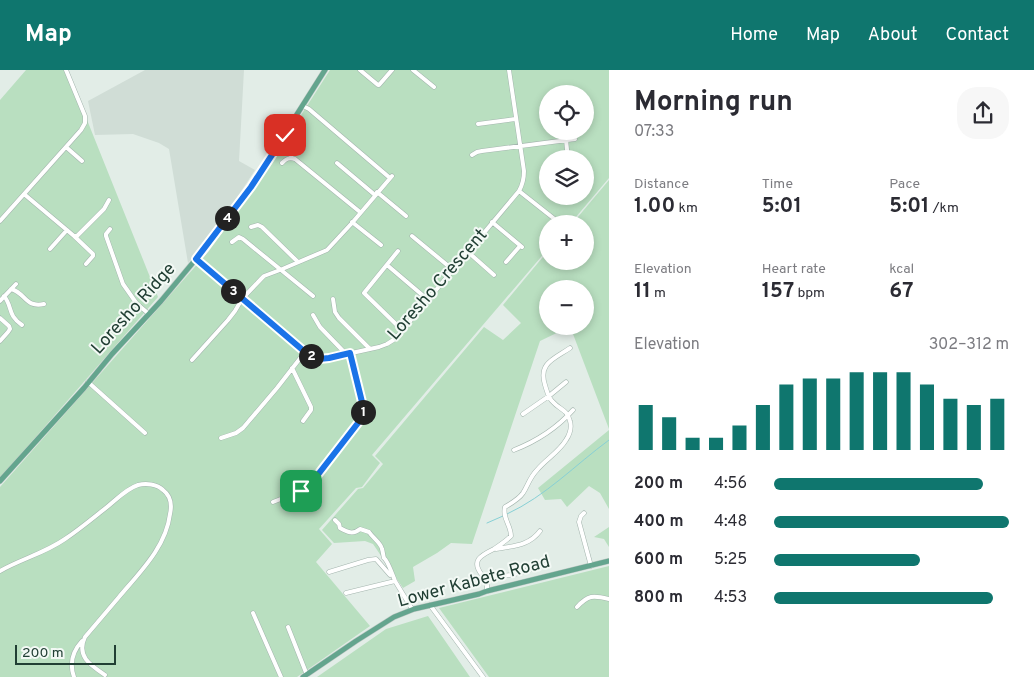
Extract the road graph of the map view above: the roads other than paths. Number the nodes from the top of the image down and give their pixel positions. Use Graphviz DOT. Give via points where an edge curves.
graph roads {
  1 [pos="66,70"];
  2 [pos="325,70"];
  3 [pos="360,70"];
  4 [pos="392,70"];
  5 [pos="413,70"];
  6 [pos="509,70"];
  7 [pos="434,87"];
  8 [pos="303,106"];
  9 [pos="515,119"];
  10 [pos="478,124"];
  11 [pos="566,140"];
  12 [pos="295,143"];
  13 [pos="520,146"];
  14 [pos="66,148"];
  15 [pos="567,150"];
  16 [pos="472,155"];
  17 [pos="292,158"];
  18 [pos="82,161"];
  19 [pos="337,163"];
  20 [pos="282,164"];
  21 [pos="519,191"];
  22 [pos="24,194"];
  23 [pos="376,194"];
  24 [pos="110,200"];
  25 [pos="360,212"];
  26 [pos="549,215"];
  27 [pos="406,216"];
  28 [pos="0,221"];
  29 [pos="352,222"];
  30 [pos="492,222"];
  31 [pos="251,227"];
  32 [pos="110,229"];
  33 [pos="67,230"];
  34 [pos="74,236"];
  35 [pos="412,236"];
  36 [pos="232,242"];
  37 [pos="381,245"];
  38 [pos="50,249"];
  39 [pos="398,251"];
  40 [pos="468,252"];
  41 [pos="196,259"];
  42 [pos="298,262"];
  43 [pos="506,262"];
  44 [pos="86,264"];
  45 [pos="387,265"];
  46 [pos="452,269"];
  47 [pos="280,270"];
  48 [pos="494,275"];
  49 [pos="16,284"];
  50 [pos="11,289"];
  51 [pos="4,296"];
  52 [pos="313,296"];
  53 [pos="242,299"];
  54 [pos="333,299"];
  55 [pos="427,299"];
  56 [pos="0,300"];
  57 [pos="44,304"];
  58 [pos="148,314"];
  59 [pos="313,315"];
  60 [pos="0,318"];
  61 [pos="22,326"];
  62 [pos="402,330"];
  63 [pos="0,341"];
  64 [pos="570,348"];
  65 [pos="370,349"];
  66 [pos="305,352"];
  67 [pos="348,354"];
  68 [pos="192,360"];
  69 [pos="292,368"];
  70 [pos="88,382"];
  71 [pos="566,382"];
  72 [pos="549,396"];
  73 [pos="574,410"];
  74 [pos="523,414"];
  75 [pos="568,416"];
  76 [pos="303,421"];
  77 [pos="145,433"];
  78 [pos="221,438"];
  79 [pos="514,450"];
  80 [pos="0,481"];
  81 [pos="273,502"];
  82 [pos="584,513"];
  83 [pos="335,520"];
  84 [pos="540,531"];
  85 [pos="494,549"];
  86 [pos="609,561"];
  87 [pos="545,565"];
  88 [pos="590,566"];
  89 [pos="0,570"];
  90 [pos="329,572"];
  91 [pos="487,579"];
  92 [pos="395,581"];
  93 [pos="487,591"];
  94 [pos="346,593"];
  95 [pos="609,599"];
  96 [pos="430,605"];
  97 [pos="577,607"];
  98 [pos="412,610"];
  99 [pos="254,613"];
  100 [pos="288,627"];
  101 [pos="85,637"];
  102 [pos="105,675"];
  103 [pos="305,676"];
  104 [pos="74,677"];
  105 [pos="281,677"];
  106 [pos="483,677"];
  1 -- 14 [label="street" via="85,119 81,130"];
  2 -- 8 [label="main road, Loresho Ridge"];
  3 -- 4 [label="street" via="378,85"];
  5 -- 7 [label="street"];
  6 -- 9 [label="street"];
  8 -- 23 [label="street" via="391,177"];
  8 -- 41 [label="main road, Loresho Ridge" via="251,187"];
  9 -- 10 [label="street"];
  9 -- 13 [label="street"];
  11 -- 13 [label="street"];
  11 -- 15 [label="street"];
  12 -- 17 [label="street" via="289,150"];
  13 -- 16 [label="street"];
  13 -- 21 [label="street" via="524,176"];
  14 -- 18 [label="street"];
  14 -- 22 [label="street"];
  17 -- 20 [label="street"];
  17 -- 25 [label="street"];
  19 -- 23 [label="street"];
  21 -- 26 [label="street"];
  21 -- 30 [label="street, Loresho Crescent"];
  22 -- 28 [label="street"];
  22 -- 33 [label="street"];
  23 -- 25 [label="street"];
  23 -- 27 [label="street"];
  24 -- 34 [label="street" via="80,235"];
  25 -- 29 [label="street"];
  29 -- 37 [label="street"];
  29 -- 42 [label="street" via="327,250"];
  30 -- 40 [label="street, Loresho Crescent"];
  30 -- 43 [label="street" via="521,247"];
  31 -- 42 [label="street" via="262,227"];
  32 -- 58 [label="street" via="106,236 123,284"];
  33 -- 34 [label="street"];
  33 -- 38 [label="street"];
  34 -- 44 [label="street" via="93,254"];
  35 -- 46 [label="street"];
  36 -- 47 [label="street" via="239,237 243,239"];
  39 -- 45 [label="street"];
  40 -- 46 [label="street, Loresho Crescent"];
  40 -- 48 [label="street"];
  41 -- 53 [label="street, Loresho Crescent"];
  41 -- 58 [label="main road, Loresho Ridge"];
  42 -- 47 [label="street"];
  45 -- 55 [label="street"];
  45 -- 62 [label="street" via="364,293"];
  46 -- 55 [label="street, Loresho Crescent"];
  47 -- 52 [label="street"];
  47 -- 53 [label="street" via="264,276"];
  49 -- 50 [label="street"];
  50 -- 51 [label="street"];
  50 -- 57 [label="street" via="33,305"];
  51 -- 56 [label="street"];
  51 -- 61 [label="street" via="10,311"];
  53 -- 66 [label="street, Loresho Crescent"];
  53 -- 68 [label="street"];
  54 -- 65 [label="street" via="339,318"];
  55 -- 62 [label="street, Loresho Crescent"];
  58 -- 70 [label="main road, Loresho Ridge"];
  59 -- 67 [label="street" via="320,327"];
  60 -- 63 [label="street" via="10,329"];
  62 -- 65 [label="street, Loresho Crescent" via="387,344"];
  64 -- 72 [label="street" via="544,368"];
  65 -- 67 [label="street, Loresho Crescent"];
  66 -- 67 [label="street, Loresho Crescent" via="319,359"];
  66 -- 69 [label="street"];
  67 -- 81 [label="street" via="363,406 362,416 306,487"];
  69 -- 76 [label="street" via="311,407"];
  69 -- 78 [label="street" via="239,432"];
  70 -- 77 [label="street"];
  70 -- 80 [label="main road, Loresho Ridge"];
  71 -- 72 [label="street"];
  72 -- 74 [label="street"];
  72 -- 75 [label="street"];
  73 -- 75 [label="street"];
  75 -- 79 [label="street" via="539,438"];
  75 -- 85 [label="street" via="571,431 562,446 536,471 521,495 504,510 511,536"];
  82 -- 88 [label="street" via="579,522"];
  83 -- 92 [label="street" via="348,532 360,529 369,532 379,542"];
  84 -- 85 [label="street" via="524,544"];
  85 -- 91 [label="street" via="480,556 477,563 479,571"];
  86 -- 88 [label="main road, Lower Kabete Road"];
  87 -- 91 [label="street"];
  88 -- 93 [label="main road, Lower Kabete Road"];
  89 -- 101 [label="street" via="64,540 129,489 143,484 161,488 171,505 168,525 160,544"];
  90 -- 92 [label="street" via="376,559"];
  91 -- 93 [label="street"];
  92 -- 94 [label="street"];
  92 -- 98 [label="street"];
  93 -- 96 [label="main road, Lower Kabete Road"];
  95 -- 97 [label="street" via="589,597"];
  96 -- 98 [label="main road, Lower Kabete Road"];
  96 -- 106 [label="street"];
  98 -- 103 [label="main road, Lower Kabete Road" via="394,617"];
  99 -- 105 [label="street"];
  100 -- 103 [label="street"];
  101 -- 102 [label="street" via="81,646 83,655"];
  101 -- 104 [label="street" via="73,655"];
}
